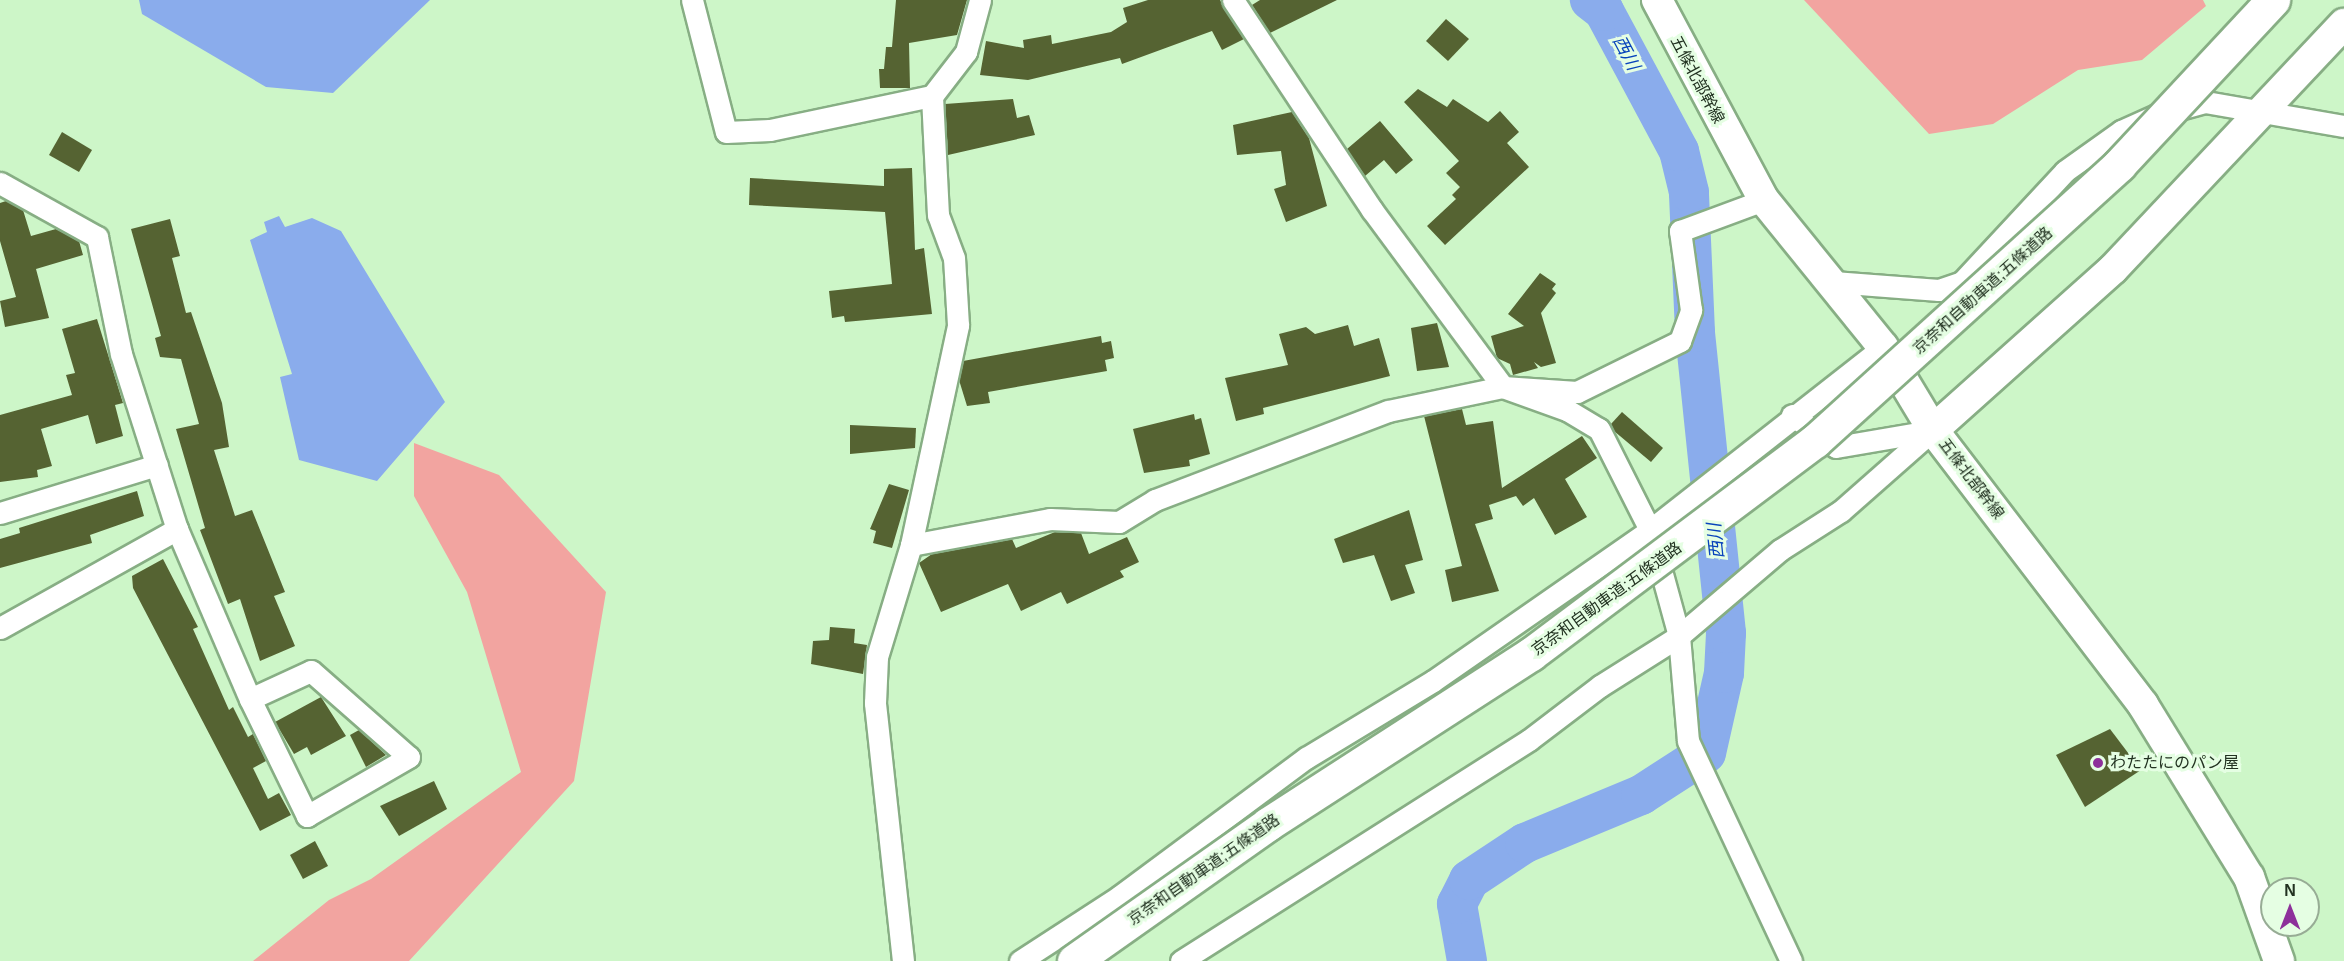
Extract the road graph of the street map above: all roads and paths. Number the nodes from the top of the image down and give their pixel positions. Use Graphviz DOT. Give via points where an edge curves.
graph roads {
  1 [pos="692,0"];
  2 [pos="980,0"];
  3 [pos="1233,0"];
  4 [pos="1657,0"];
  5 [pos="2272,0"];
  6 [pos="2344,24"];
  7 [pos="932,96"];
  8 [pos="2263,110"];
  9 [pos="2344,126"];
  10 [pos="0,183"];
  11 [pos="1764,200"];
  12 [pos="1833,282"];
  13 [pos="1883,346"];
  14 [pos="1503,387"];
  15 [pos="1792,415"];
  16 [pos="1934,430"];
  17 [pos="157,465"];
  18 [pos="0,513"];
  19 [pos="177,529"];
  20 [pos="1650,530"];
  21 [pos="911,545"];
  22 [pos="0,628"];
  23 [pos="1679,636"];
  24 [pos="250,699"];
  25 [pos="903,961"];
  26 [pos="1020,961"];
  27 [pos="1074,961"];
  28 [pos="1181,961"];
  29 [pos="1791,961"];
  30 [pos="2279,961"];
  1 -- 7 [label="street" via="726,132 770,130"];
  2 -- 7 [label="street" via="966,52"];
  3 -- 14 [label="street" via="1372,210"];
  4 -- 11 [label="street, 五條北部幹線"];
  5 -- 27 [label="highway, 京奈和自動車道;五條道路, bridge" via="2119,165 1815,441 1531,654 1268,824"];
  6 -- 8 [label="street"];
  7 -- 21 [label="street" via="938,215 954,258 958,325"];
  8 -- 9 [label="street"];
  8 -- 12 [label="street" via="2205,102 2121,131 2065,171 1962,282 1939,290"];
  8 -- 16 [label="street" via="2113,269"];
  10 -- 17 [label="street" via="97,237 121,354"];
  11 -- 12 [label="street, 五條北部幹線"];
  11 -- 14 [label="street" via="1680,231 1691,310 1680,341 1577,392"];
  12 -- 13 [label="street, 五條北部幹線"];
  13 -- 15 [label="street"];
  13 -- 16 [label="street, 五條北部幹線"];
  14 -- 20 [label="street" via="1567,410 1599,429"];
  14 -- 21 [label="street" via="1388,411 1280,449 1155,500 1119,522 1050,519"];
  15 -- 16 [label="street" via="1836,447"];
  15 -- 20 [label="street"];
  16 -- 23 [label="street" via="1841,511 1780,550"];
  16 -- 30 [label="street, 五條北部幹線" via="2143,705 2249,877"];
  17 -- 18 [label="street"];
  17 -- 19 [label="street"];
  19 -- 22 [label="street"];
  19 -- 24 [label="street"];
  20 -- 23 [label="street"];
  20 -- 26 [label="street" via="1433,681 1306,758 1120,896"];
  21 -- 25 [label="street" via="877,657 875,703"];
  23 -- 28 [label="street" via="1600,686 1529,740"];
  23 -- 29 [label="street" via="1688,741"];
  24 -- 24 [label="street" via="311,671 409,757 308,816"];
}
